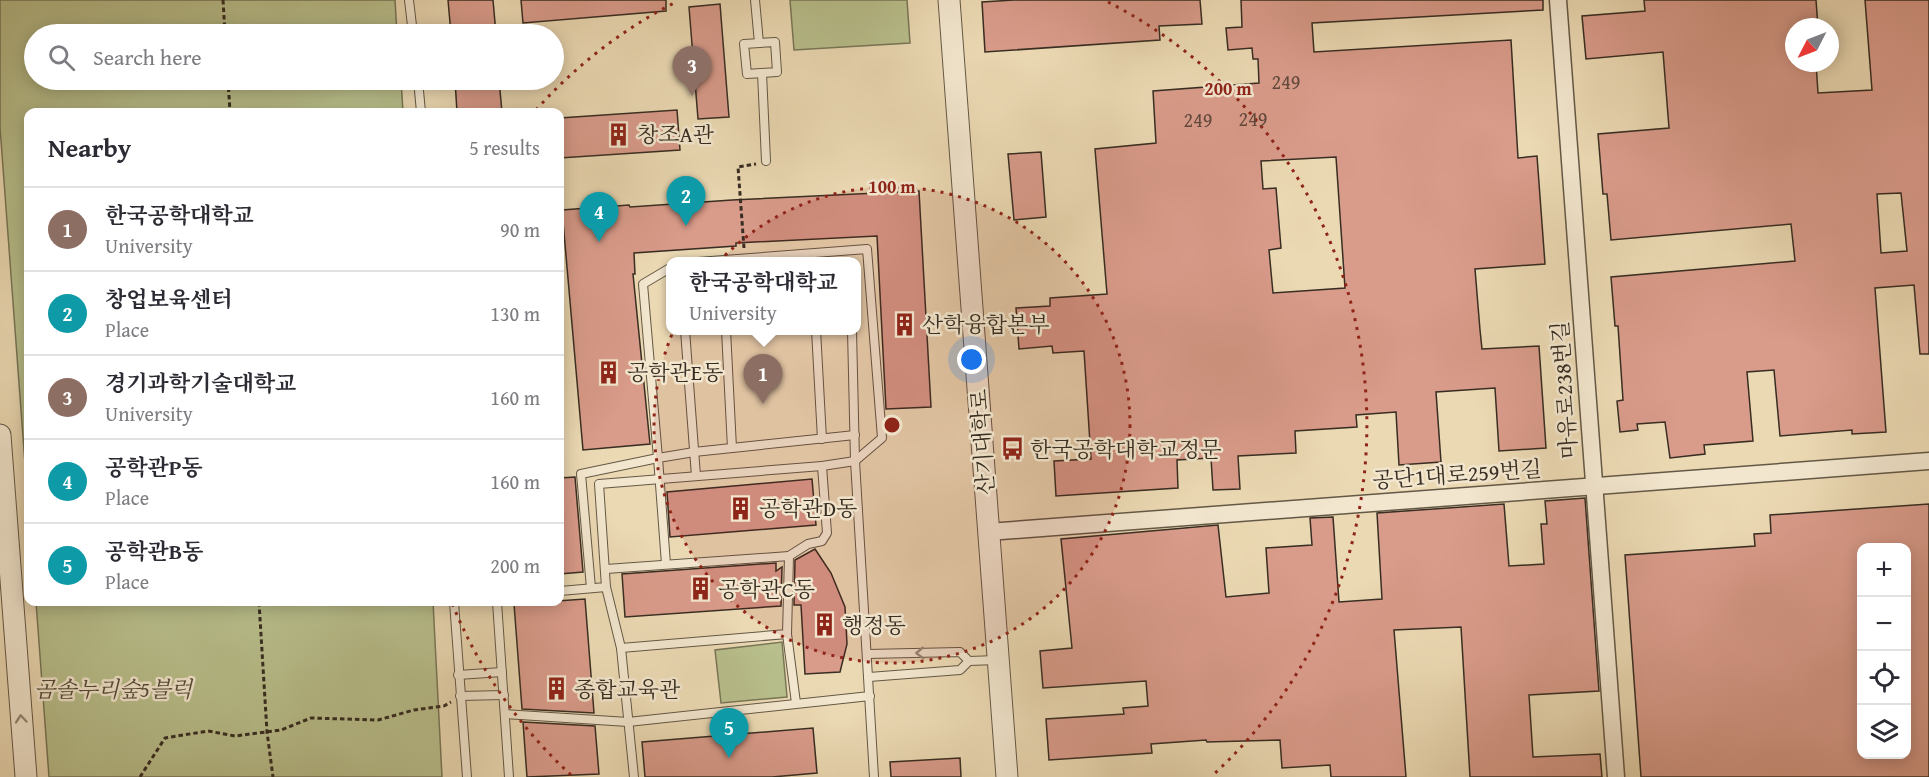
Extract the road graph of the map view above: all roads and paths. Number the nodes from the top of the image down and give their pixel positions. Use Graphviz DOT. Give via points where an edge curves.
graph roads {
  1 [pos="223,0"];
  2 [pos="410,0"];
  3 [pos="754,0"];
  4 [pos="949,0"];
  5 [pos="1558,0"];
  6 [pos="224,24"];
  7 [pos="412,24"];
  8 [pos="759,43"];
  9 [pos="762,73"];
  10 [pos="229,90"];
  11 [pos="419,90"];
  12 [pos="230,108"];
  13 [pos="422,108"];
  14 [pos="766,161"];
  15 [pos="744,250"];
  16 [pos="754,257"];
  17 [pos="666,270"];
  18 [pos="685,335"];
  19 [pos="726,335"];
  20 [pos="816,335"];
  21 [pos="852,335"];
  22 [pos="0,435"];
  23 [pos="855,435"];
  24 [pos="822,439"];
  25 [pos="732,448"];
  26 [pos="694,452"];
  27 [pos="658,458"];
  28 [pos="855,461"];
  29 [pos="1929,461"];
  30 [pos="822,466"];
  31 [pos="696,476"];
  32 [pos="659,479"];
  33 [pos="1594,486"];
  34 [pos="988,532"];
  35 [pos="789,556"];
  36 [pos="666,564"];
  37 [pos="606,569"];
  38 [pos="606,587"];
  39 [pos="591,588"];
  40 [pos="564,591"];
  41 [pos="6,598"];
  42 [pos="259,606"];
  43 [pos="454,606"];
  44 [pos="497,606"];
  45 [pos="787,634"];
  46 [pos="621,648"];
  47 [pos="867,654"];
  48 [pos="998,660"];
  49 [pos="969,661"];
  50 [pos="502,672"];
  51 [pos="458,675"];
  52 [pos="870,677"];
  53 [pos="504,695"];
  54 [pos="460,696"];
  55 [pos="870,696"];
  56 [pos="796,703"];
  57 [pos="444,706"];
  58 [pos="505,714"];
  59 [pos="628,722"];
  60 [pos="267,732"];
  61 [pos="26,777"];
  62 [pos="140,777"];
  63 [pos="273,777"];
  64 [pos="467,777"];
  65 [pos="509,777"];
  66 [pos="634,777"];
  67 [pos="874,777"];
  68 [pos="1007,777"];
  69 [pos="1616,777"];
  1 -- 6 [label="path"];
  2 -- 7 [label="lane"];
  3 -- 8 [label="lane"];
  4 -- 34 [label="street, 산기대학로"];
  5 -- 33 [label="street, 마유로238번길"];
  8 -- 9 [label="lane" via="744,44 747,74"];
  8 -- 9 [label="lane" via="775,42 777,72"];
  9 -- 14 [label="lane"];
  10 -- 12 [label="path"];
  11 -- 13 [label="lane"];
  14 -- 15 [label="path" via="738,167"];
  16 -- 28 [label="lane" via="867,249 882,438"];
  17 -- 27 [label="lane" via="643,284"];
  18 -- 26 [label="lane"];
  19 -- 25 [label="lane"];
  20 -- 24 [label="lane"];
  21 -- 23 [label="lane"];
  22 -- 41 [label="street"];
  23 -- 24 [label="lane"];
  23 -- 28 [label="lane"];
  24 -- 25 [label="lane"];
  25 -- 26 [label="lane"];
  26 -- 27 [label="lane"];
  26 -- 31 [label="lane"];
  27 -- 32 [label="lane"];
  27 -- 39 [label="lane" via="581,474"];
  28 -- 30 [label="lane"];
  28 -- 47 [label="lane"];
  29 -- 33 [label="street, 공단1대로259번길"];
  30 -- 31 [label="lane"];
  30 -- 35 [label="lane" via="827,533 822,541 808,544"];
  31 -- 32 [label="lane"];
  32 -- 36 [label="lane"];
  32 -- 37 [label="lane" via="599,484"];
  33 -- 34 [label="street, 공단1대로259번길"];
  33 -- 69 [label="street, 마유로238번길"];
  34 -- 48 [label="street, 산기대학로"];
  35 -- 36 [label="lane"];
  35 -- 45 [label="lane"];
  36 -- 37 [label="lane"];
  37 -- 38 [label="lane"];
  38 -- 39 [label="lane"];
  38 -- 46 [label="lane"];
  39 -- 40 [label="lane"];
  61 -- 41 [label="street, one-way"];
  42 -- 60 [label="path"];
  43 -- 51 [label="lane"];
  44 -- 50 [label="lane"];
  45 -- 46 [label="lane"];
  45 -- 56 [label="lane"];
  46 -- 59 [label="lane"];
  49 -- 47 [label="lane, one-way" via="960,652"];
  47 -- 52 [label="lane"];
  48 -- 49 [label="lane"];
  48 -- 68 [label="street, 산기대학로"];
  49 -- 52 [label="lane" via="960,670"];
  50 -- 51 [label="lane"];
  50 -- 53 [label="lane"];
  51 -- 54 [label="lane"];
  52 -- 55 [label="lane"];
  53 -- 54 [label="lane"];
  53 -- 58 [label="lane"];
  54 -- 64 [label="lane"];
  55 -- 56 [label="lane"];
  55 -- 67 [label="lane"];
  56 -- 59 [label="lane"];
  57 -- 60 [label="path" via="378,720 311,718"];
  58 -- 59 [label="lane"];
  58 -- 65 [label="lane"];
  59 -- 66 [label="lane"];
  60 -- 62 [label="path" via="235,736 208,731 165,738"];
  60 -- 63 [label="path"];
}
